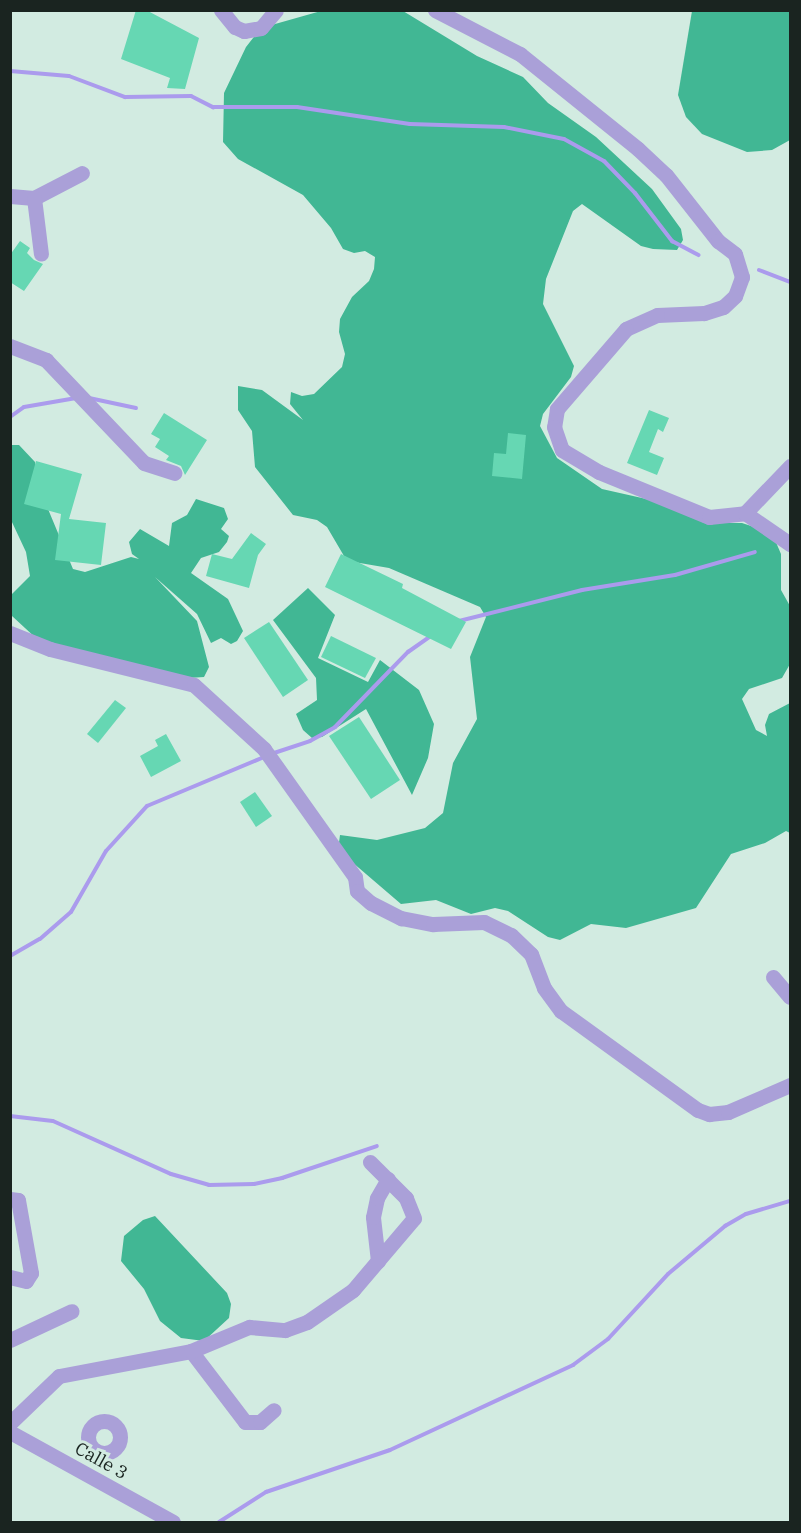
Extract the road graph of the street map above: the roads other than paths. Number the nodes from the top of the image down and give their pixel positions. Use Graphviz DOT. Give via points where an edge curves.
graph roads {
  1 [pos="221,10"];
  2 [pos="276,10"];
  3 [pos="435,10"];
  4 [pos="82,173"];
  5 [pos="10,196"];
  6 [pos="34,198"];
  7 [pos="41,254"];
  8 [pos="10,346"];
  9 [pos="790,466"];
  10 [pos="174,473"];
  11 [pos="745,513"];
  12 [pos="790,544"];
  13 [pos="10,633"];
  14 [pos="773,976"];
  15 [pos="790,997"];
  16 [pos="790,1085"];
  17 [pos="370,1162"];
  18 [pos="388,1179"];
  19 [pos="10,1199"];
  20 [pos="378,1262"];
  21 [pos="10,1277"];
  22 [pos="72,1311"];
  23 [pos="27,1332"];
  24 [pos="10,1340"];
  25 [pos="191,1351"];
  26 [pos="10,1352"];
  27 [pos="274,1410"];
  28 [pos="10,1423"];
  29 [pos="10,1432"];
  30 [pos="101,1453"];
  31 [pos="90,1477"];
  32 [pos="173,1522"];
  1 -- 2 [label="street" via="235,27 244,31 261,28"];
  3 -- 11 [label="street" via="520,54 578,98 666,175 718,241 735,254 742,277 735,296 713,310 657,315 626,329 564,398 557,409 554,427 562,450 599,472 709,517"];
  4 -- 6 [label="street"];
  5 -- 6 [label="street"];
  6 -- 7 [label="street"];
  8 -- 10 [label="street" via="46,360 144,463"];
  9 -- 11 [label="street"];
  11 -- 12 [label="street"];
  13 -- 16 [label="street" via="50,649 150,671 194,686 264,749 355,877 357,891 371,903 401,918 433,924 483,922 512,935 531,954 544,988 561,1011 698,1110 728,1112"];
  14 -- 15 [label="street"];
  17 -- 18 [label="street"];
  18 -- 20 [label="street" via="377,1197 373,1217"];
  18 -- 20 [label="street" via="412,1207 414,1218"];
  19 -- 21 [label="street" via="18,1200 31,1274 26,1281"];
  20 -- 25 [label="street" via="353,1290 307,1322 285,1330 249,1327"];
  22 -- 23 [label="street"];
  23 -- 24 [label="street"];
  23 -- 26 [label="street"];
  25 -- 27 [label="street" via="245,1422 260,1422"];
  25 -- 28 [label="street" via="59,1376"];
  29 -- 31 [label="street, Calle 3"];
  30 -- 31 [label="street"];
  31 -- 32 [label="street, Calle 3"];
}
